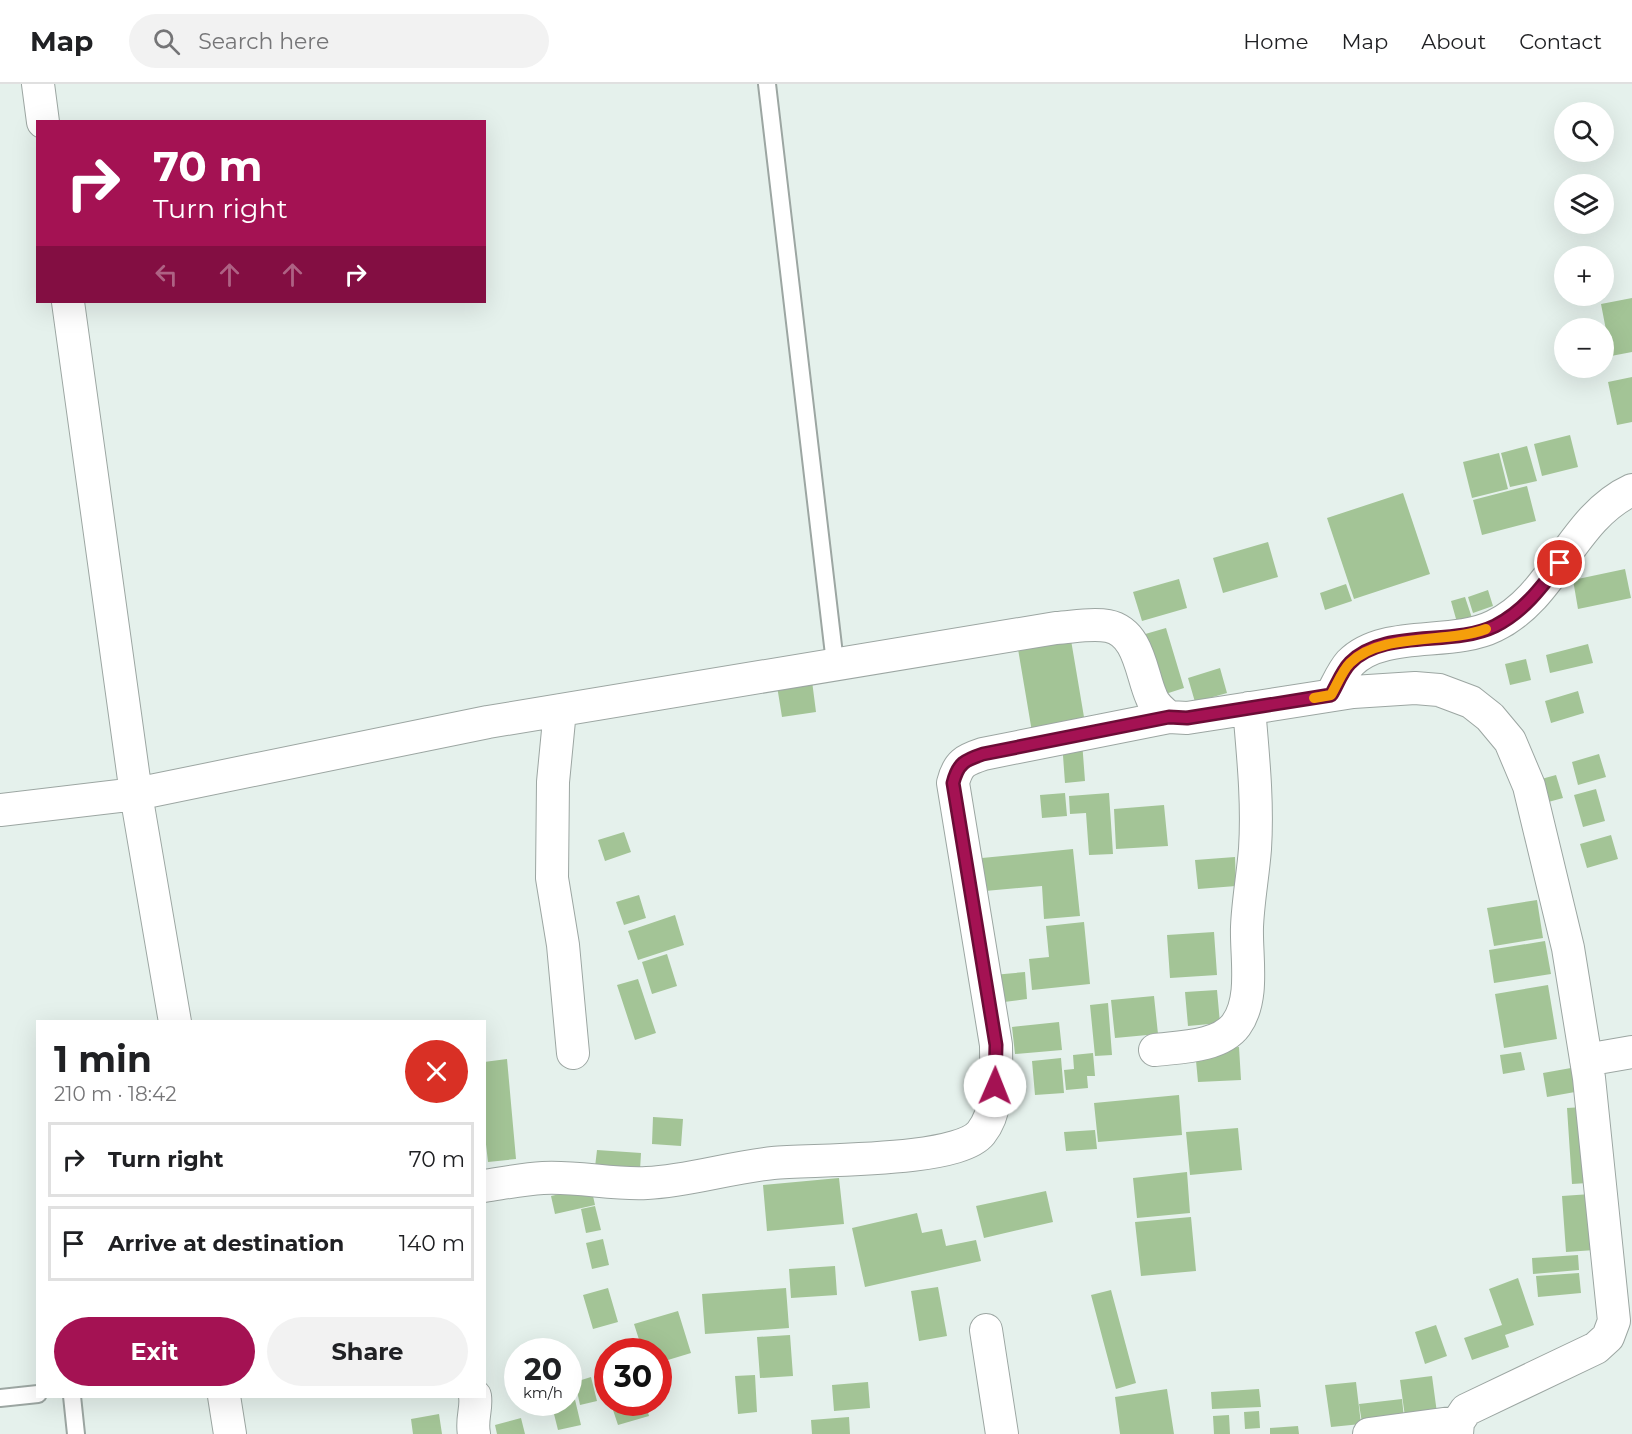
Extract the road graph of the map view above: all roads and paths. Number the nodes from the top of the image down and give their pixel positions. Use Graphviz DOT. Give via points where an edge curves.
graph roads {
  1 [pos="38,84"];
  2 [pos="766,84"];
  3 [pos="43,120"];
  4 [pos="68,303"];
  5 [pos="1632,490"];
  6 [pos="835,663"];
  7 [pos="1331,695"];
  8 [pos="1249,708"];
  9 [pos="560,710"];
  10 [pos="1169,717"];
  11 [pos="136,794"];
  12 [pos="0,810"];
  13 [pos="175,1020"];
  14 [pos="1155,1050"];
  15 [pos="1632,1052"];
  16 [pos="573,1053"];
  17 [pos="1586,1060"];
  18 [pos="486,1186"];
  19 [pos="986,1330"];
  20 [pos="36,1394"];
  21 [pos="0,1398"];
  22 [pos="72,1398"];
  23 [pos="224,1398"];
  24 [pos="475,1398"];
  25 [pos="1457,1428"];
  26 [pos="76,1434"];
  27 [pos="230,1434"];
  28 [pos="474,1434"];
  29 [pos="1002,1434"];
  30 [pos="1369,1434"];
  1 -- 3 [label="street"];
  2 -- 6 [label="lane"];
  4 -- 11 [label="street"];
  5 -- 7 [label="street" via="1602,508 1532,600 1514,615 1472,634 1383,645 1364,652 1349,664"];
  6 -- 9 [label="street"];
  6 -- 10 [label="street" via="1056,628 1111,627 1125,635 1137,653 1151,697"];
  7 -- 8 [label="street"];
  7 -- 17 [label="street" via="1415,688 1439,690 1471,702 1510,741 1529,786 1565,937"];
  8 -- 10 [label="street" via="1187,718"];
  8 -- 14 [label="street" via="1255,849 1248,918 1247,996 1242,1015 1234,1027 1204,1043"];
  9 -- 11 [label="street"];
  9 -- 16 [label="street" via="553,782 552,878"];
  10 -- 18 [label="street" via="983,754 964,760 957,769 953,783 996,1045 991,1115 980,1134 956,1146 920,1153 836,1162 773,1163 647,1183 543,1178"];
  11 -- 12 [label="street"];
  11 -- 13 [label="street"];
  15 -- 17 [label="street"];
  17 -- 25 [label="street" via="1614,1321 1608,1337 1596,1348 1466,1410"];
  19 -- 29 [label="street"];
  20 -- 21 [label="lane"];
  22 -- 26 [label="lane"];
  23 -- 27 [label="street"];
  24 -- 28 [label="street" via="471,1419"];
  25 -- 30 [label="street"];
}
